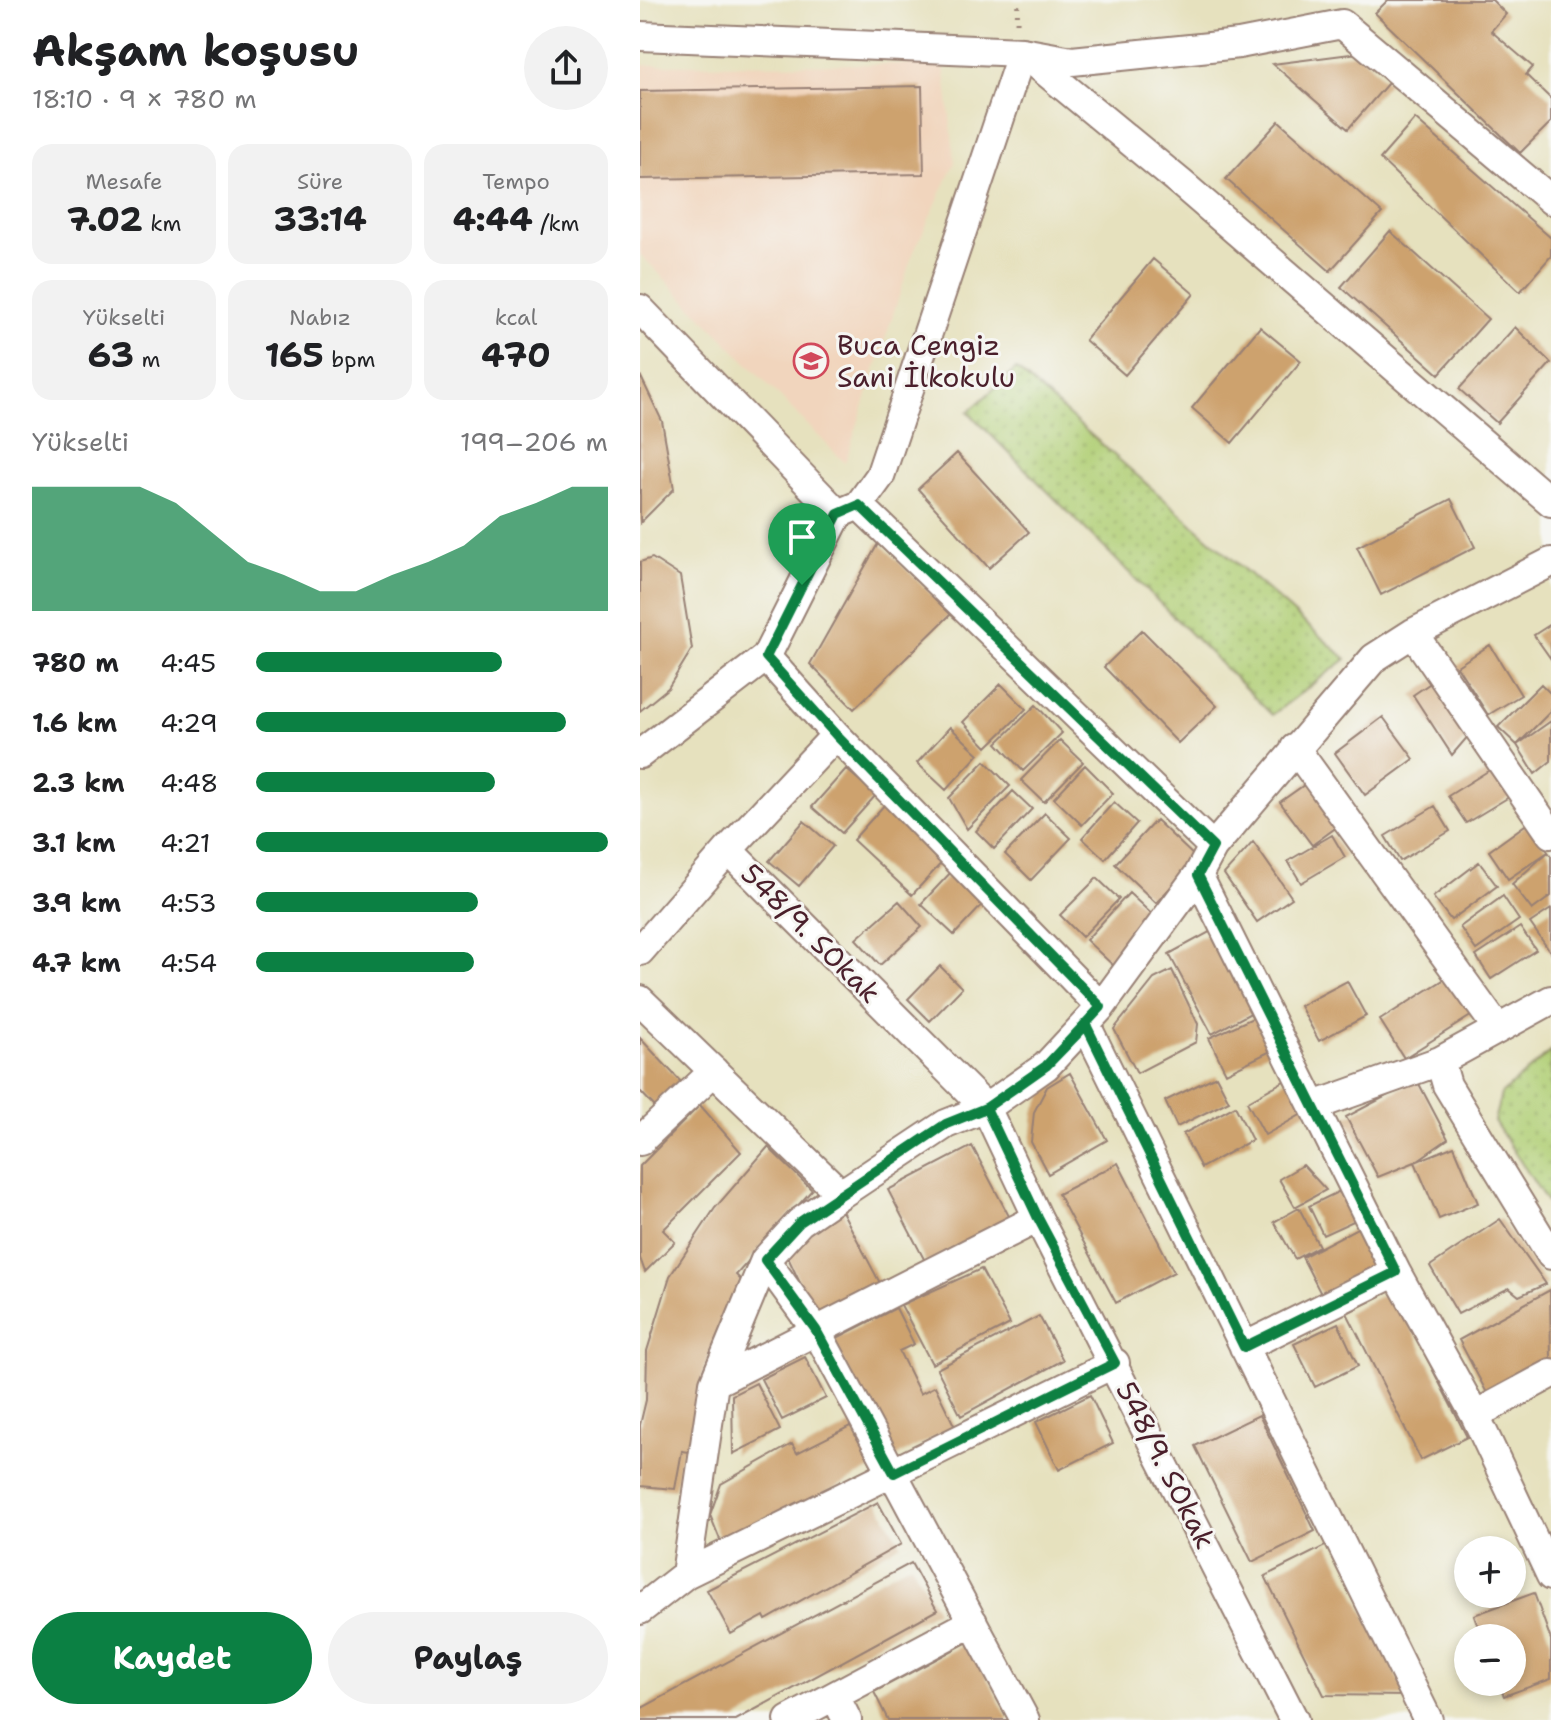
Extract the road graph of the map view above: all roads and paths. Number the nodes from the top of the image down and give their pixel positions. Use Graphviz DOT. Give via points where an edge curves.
graph roads {
  1 [pos="1018,0"];
  2 [pos="640,36"];
  3 [pos="1019,43"];
  4 [pos="1549,194"];
  5 [pos="640,309"];
  6 [pos="1551,502"];
  7 [pos="849,510"];
  8 [pos="1551,562"];
  9 [pos="1413,633"];
  10 [pos="766,657"];
  11 [pos="836,735"];
  12 [pos="1295,748"];
  13 [pos="640,754"];
  14 [pos="1551,834"];
  15 [pos="1213,847"];
  16 [pos="728,850"];
  17 [pos="1198,875"];
  18 [pos="640,951"];
  19 [pos="640,1000"];
  20 [pos="1551,1000"];
  21 [pos="1093,1016"];
  22 [pos="1498,1029"];
  23 [pos="1440,1061"];
  24 [pos="714,1071"];
  25 [pos="1314,1106"];
  26 [pos="986,1108"];
  27 [pos="640,1141"];
  28 [pos="841,1194"];
  29 [pos="1038,1218"];
  30 [pos="1551,1255"];
  31 [pos="765,1260"];
  32 [pos="1396,1272"];
  33 [pos="816,1330"];
  34 [pos="1244,1347"];
  35 [pos="1115,1363"];
  36 [pos="1551,1374"];
  37 [pos="714,1383"];
  38 [pos="1475,1415"];
  39 [pos="894,1473"];
  40 [pos="1550,1571"];
  41 [pos="686,1574"];
  42 [pos="640,1610"];
  43 [pos="973,1622"];
  44 [pos="841,1708"];
  45 [pos="789,1720"];
  46 [pos="1025,1720"];
  47 [pos="1294,1720"];
  48 [pos="1428,1720"];
  1 -- 3 [label="path"];
  2 -- 3 [label="street"];
  3 -- 4 [label="street" via="1072,61 1239,44 1342,24"];
  3 -- 6 [label="street"];
  3 -- 7 [label="street" via="880,476"];
  5 -- 7 [label="street"];
  7 -- 10 [label="street"];
  7 -- 15 [label="street"];
  8 -- 9 [label="street"];
  9 -- 12 [label="street" via="1374,658"];
  9 -- 14 [label="street"];
  10 -- 11 [label="street"];
  10 -- 13 [label="street"];
  11 -- 16 [label="street"];
  11 -- 21 [label="street"];
  12 -- 15 [label="street"];
  12 -- 22 [label="street"];
  15 -- 17 [label="street"];
  16 -- 18 [label="street"];
  16 -- 26 [label="street, 548/9. SOkak"];
  17 -- 21 [label="street"];
  17 -- 25 [label="street"];
  19 -- 24 [label="street"];
  20 -- 22 [label="street"];
  21 -- 26 [label="street" via="1046,1066"];
  21 -- 34 [label="street"];
  22 -- 23 [label="street"];
  23 -- 25 [label="street"];
  23 -- 30 [label="street" via="1447,1085"];
  24 -- 27 [label="street"];
  24 -- 28 [label="street"];
  25 -- 32 [label="street"];
  26 -- 28 [label="street" via="946,1124"];
  26 -- 29 [label="street, 548/9. SOkak"];
  28 -- 31 [label="street" via="800,1222"];
  29 -- 33 [label="street"];
  29 -- 35 [label="street, 548/9. SOkak"];
  31 -- 33 [label="street"];
  31 -- 37 [label="street"];
  32 -- 34 [label="street"];
  32 -- 38 [label="street"];
  33 -- 37 [label="street"];
  33 -- 39 [label="street"];
  34 -- 48 [label="street"];
  35 -- 39 [label="street"];
  35 -- 47 [label="street, 548/9. SOkak"];
  36 -- 38 [label="street"];
  37 -- 41 [label="street"];
  38 -- 40 [label="street"];
  39 -- 41 [label="street"];
  39 -- 43 [label="street"];
  41 -- 42 [label="street"];
  43 -- 44 [label="street"];
  43 -- 46 [label="street"];
  44 -- 45 [label="street"];
}
